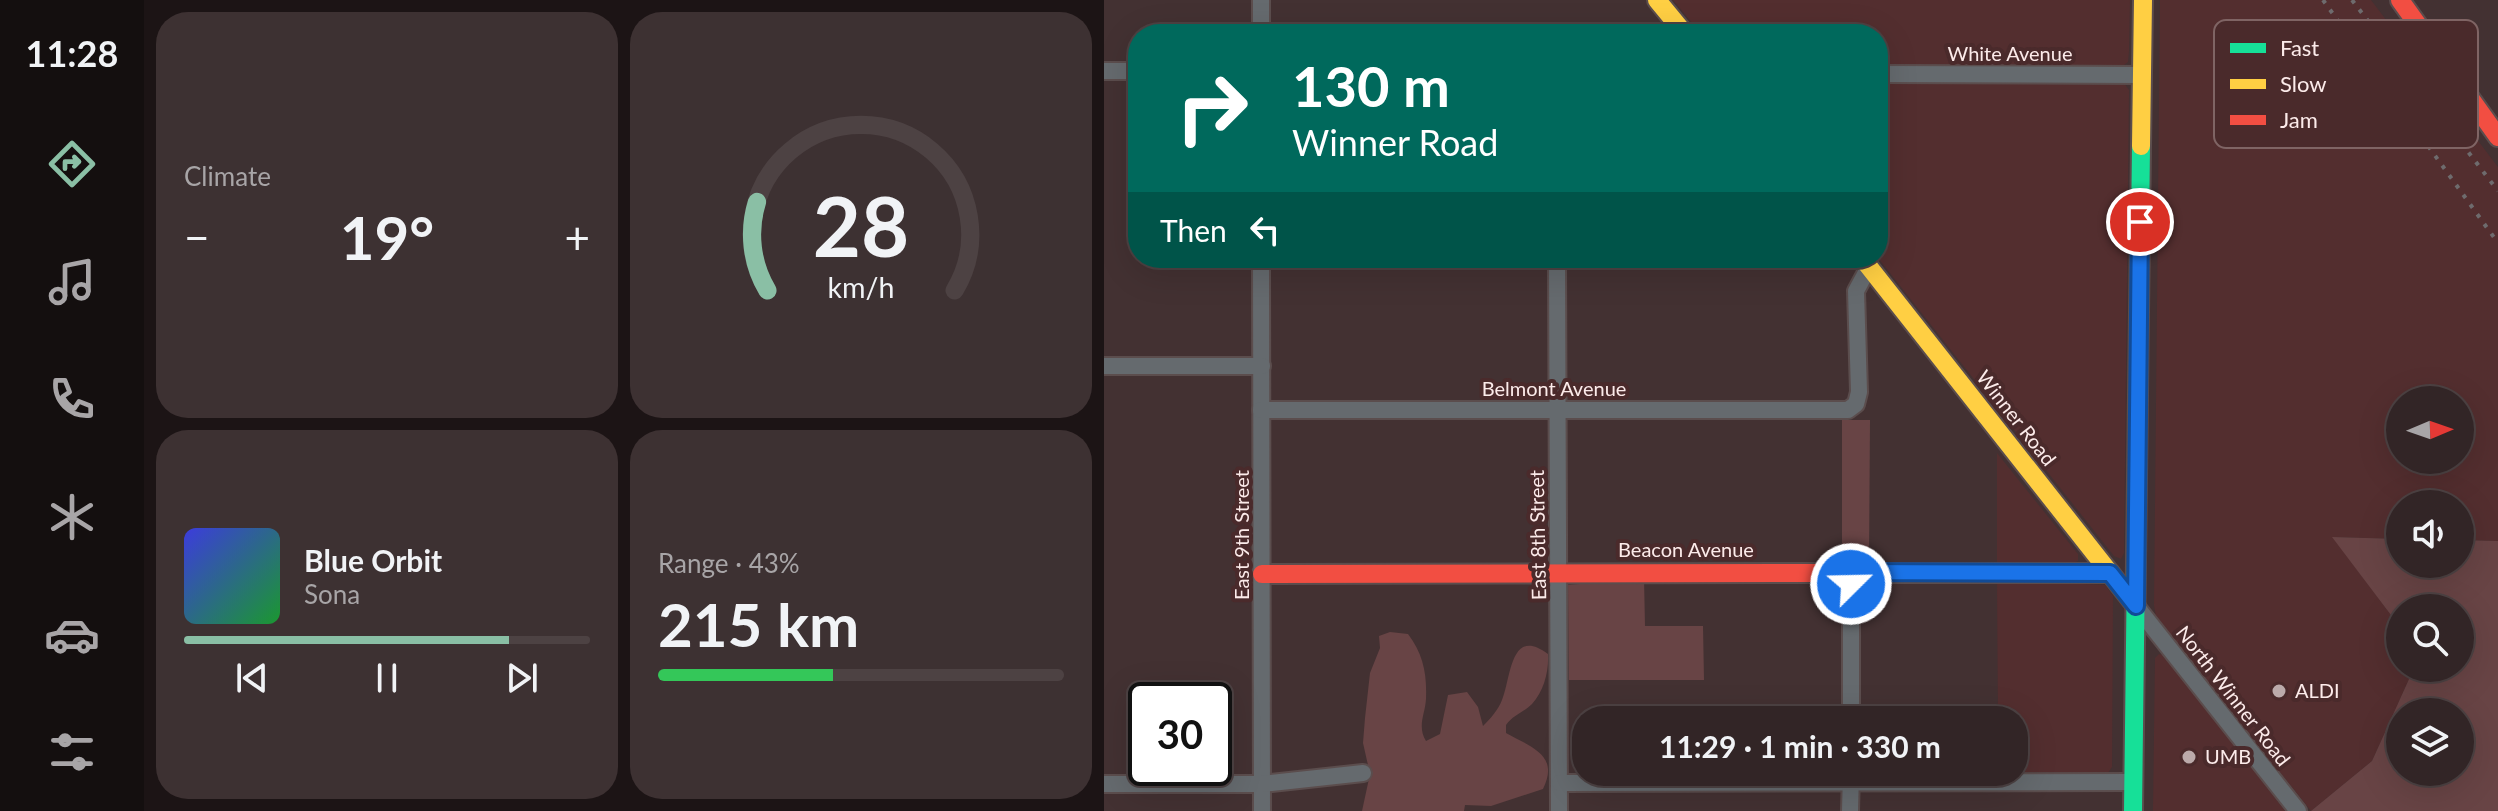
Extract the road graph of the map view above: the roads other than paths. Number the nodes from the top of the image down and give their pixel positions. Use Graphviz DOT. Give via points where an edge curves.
graph roads {
  1 [pos="1261,0"];
  2 [pos="1657,0"];
  3 [pos="2143,0"];
  4 [pos="2400,0"];
  5 [pos="2414,20"];
  6 [pos="1261,24"];
  7 [pos="1677,24"];
  8 [pos="1104,71"];
  9 [pos="1128,71"];
  10 [pos="1888,74"];
  11 [pos="2142,75"];
  12 [pos="2478,109"];
  13 [pos="2498,137"];
  14 [pos="1261,268"];
  15 [pos="1557,268"];
  16 [pos="1863,268"];
  17 [pos="1870,268"];
  18 [pos="1104,366"];
  19 [pos="1262,366"];
  20 [pos="1557,409"];
  21 [pos="1261,410"];
  22 [pos="1851,572"];
  23 [pos="1559,573"];
  24 [pos="2110,573"];
  25 [pos="1262,574"];
  26 [pos="2136,606"];
  27 [pos="1851,706"];
  28 [pos="1363,773"];
  29 [pos="2028,780"];
  30 [pos="2133,782"];
  31 [pos="1560,783"];
  32 [pos="1572,783"];
  33 [pos="1104,784"];
  34 [pos="1262,784"];
  35 [pos="1851,786"];
  36 [pos="1262,811"];
  37 [pos="1559,811"];
  38 [pos="1850,811"];
  39 [pos="2133,811"];
  40 [pos="2298,811"];
  1 -- 6 [label="street"];
  2 -- 7 [label="main road"];
  3 -- 11 [label="main road"];
  4 -- 5 [label="main road"];
  8 -- 9 [label="street"];
  10 -- 11 [label="street, White Avenue"];
  11 -- 26 [label="main road"];
  12 -- 13 [label="main road"];
  14 -- 19 [label="street, East 9th Street"];
  15 -- 20 [label="street, East 8th Street"];
  16 -- 20 [label="street, Belmont Avenue" via="1856,291 1859,392 1848,410"];
  17 -- 24 [label="main road, Winner Road"];
  18 -- 19 [label="street"];
  19 -- 21 [label="street, East 9th Street"];
  20 -- 21 [label="street, Belmont Avenue"];
  20 -- 23 [label="street, East 8th Street"];
  21 -- 25 [label="street, East 9th Street"];
  22 -- 23 [label="main road, Beacon Avenue"];
  22 -- 24 [label="main road, Beacon Avenue"];
  22 -- 27 [label="street"];
  23 -- 25 [label="main road, Beacon Avenue"];
  23 -- 31 [label="street, East 8th Street"];
  24 -- 26 [label="main road, Winner Road"];
  25 -- 34 [label="street, East 9th Street"];
  26 -- 30 [label="main road"];
  26 -- 40 [label="street, North Winner Road"];
  28 -- 34 [label="street"];
  29 -- 30 [label="street"];
  30 -- 39 [label="main road"];
  31 -- 32 [label="street"];
  31 -- 37 [label="street, East 8th Street"];
  33 -- 34 [label="street"];
  34 -- 36 [label="street, East 9th Street"];
  35 -- 38 [label="street"];
}
